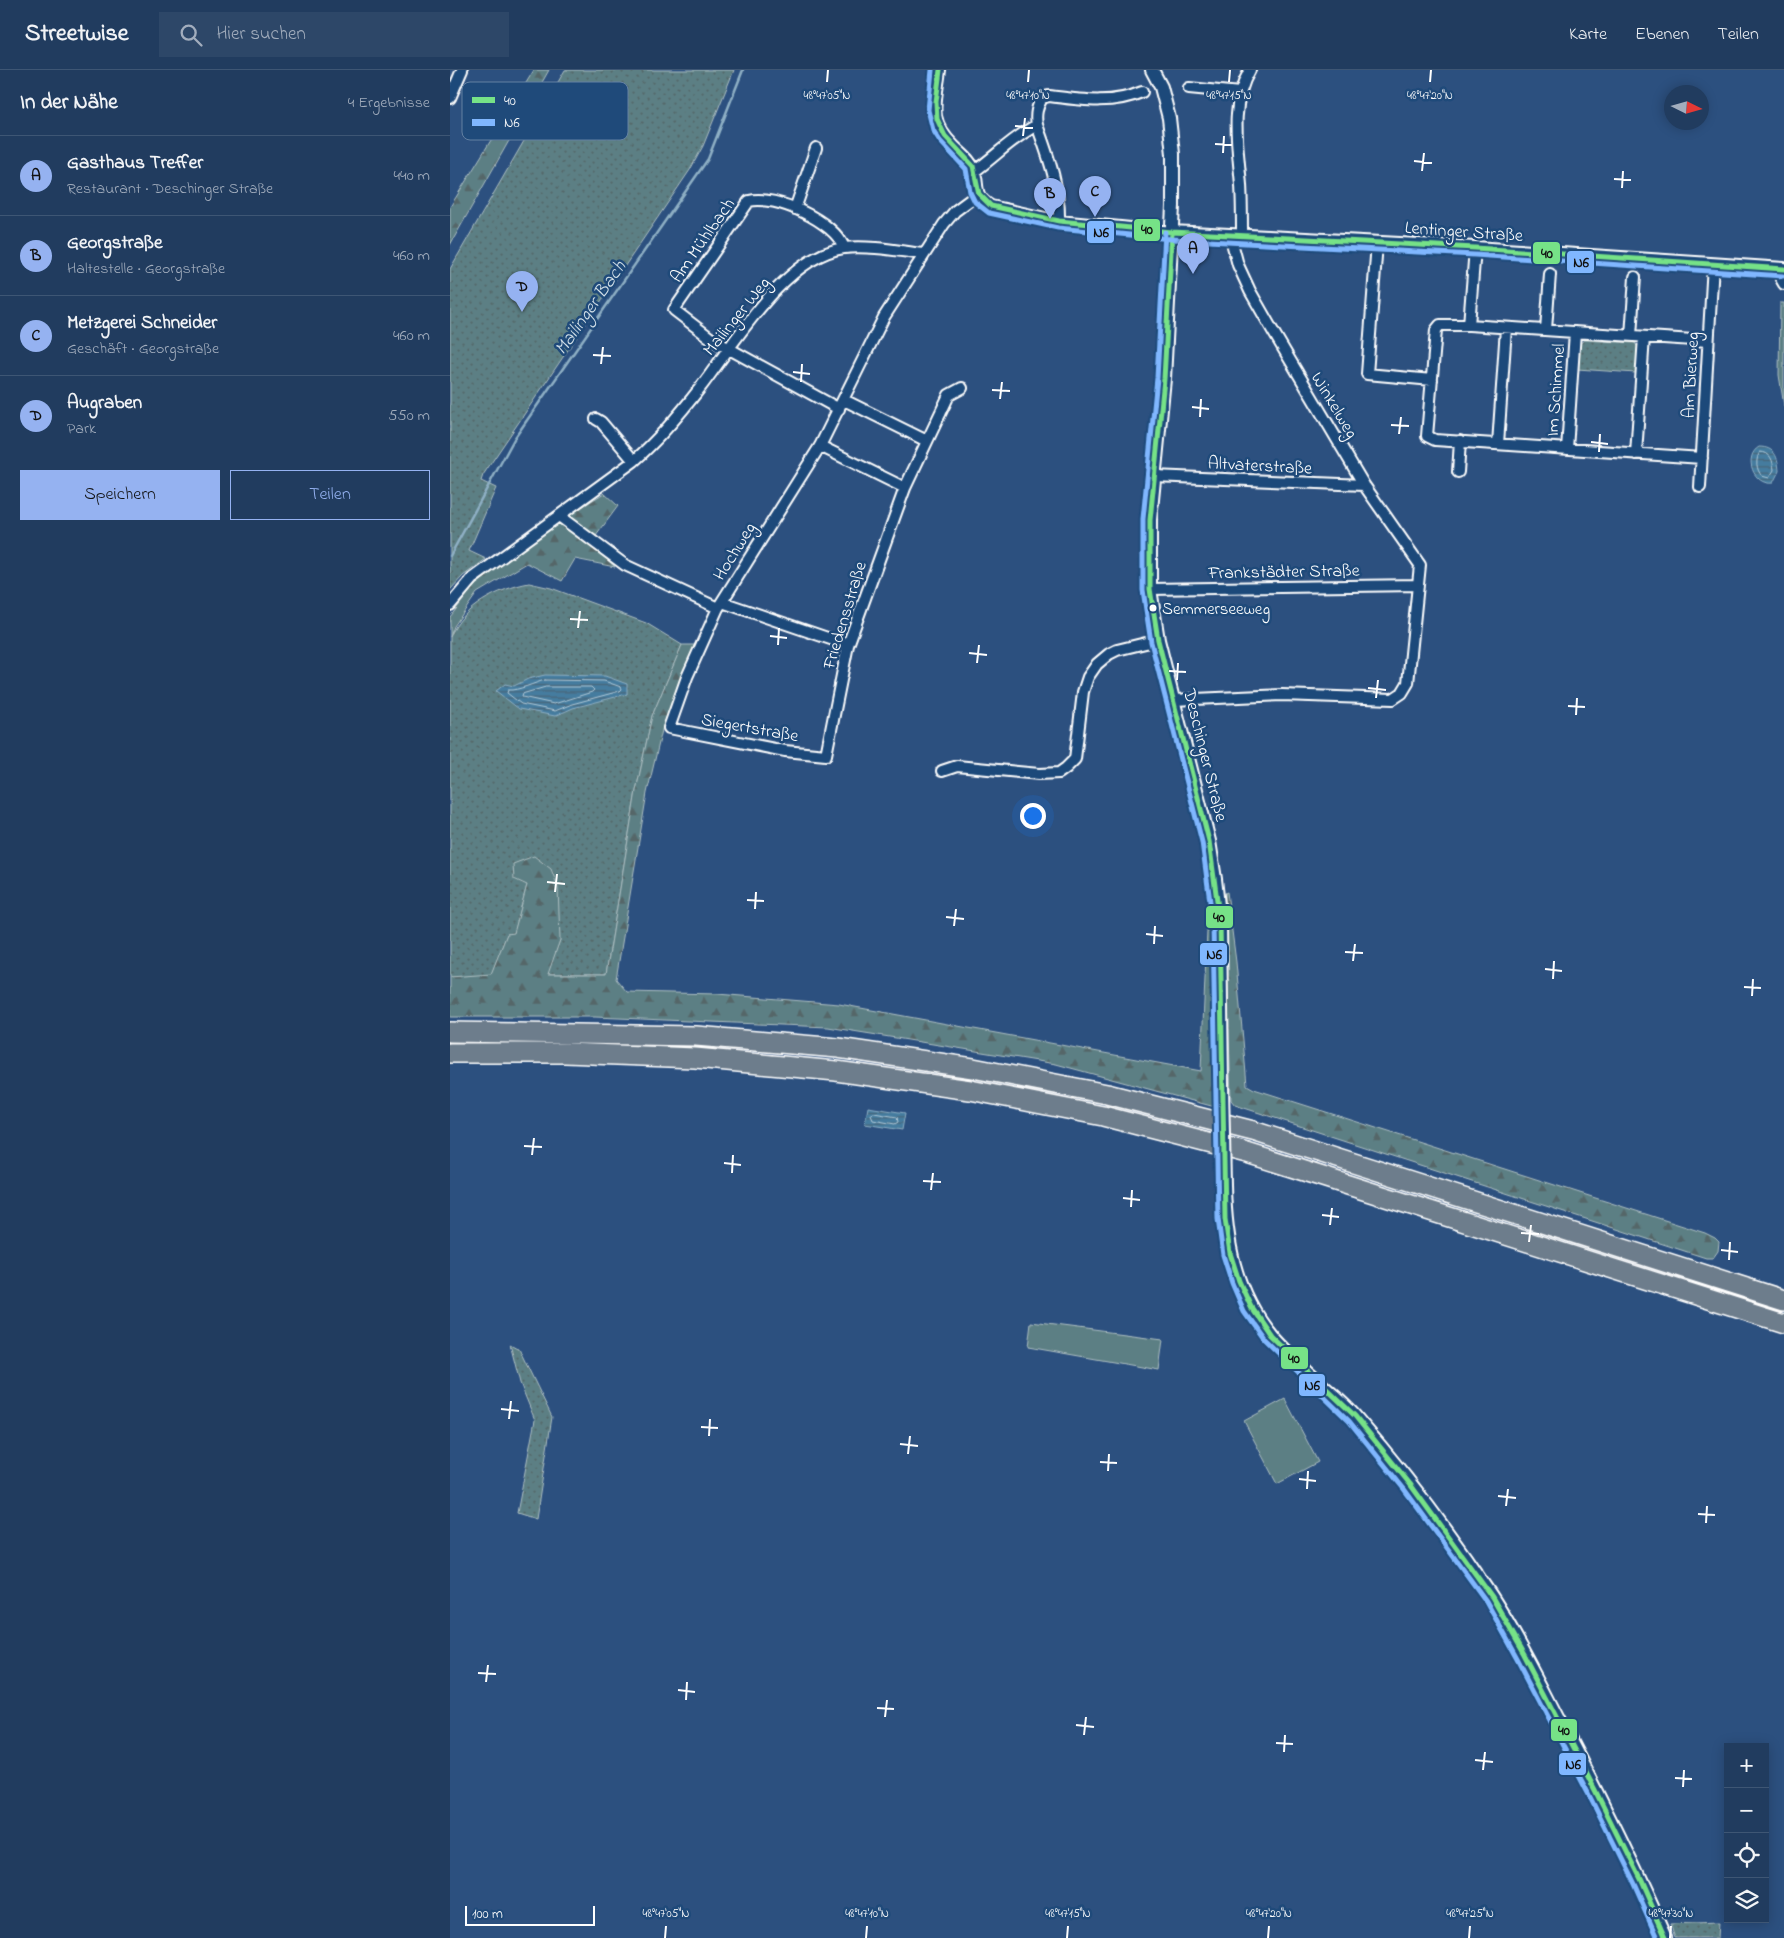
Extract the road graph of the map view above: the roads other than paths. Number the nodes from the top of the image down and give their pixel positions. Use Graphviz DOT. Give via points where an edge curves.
graph roads {
  1 [pos="462,70"];
  2 [pos="940,70"];
  3 [pos="1152,70"];
  4 [pos="1250,70"];
  5 [pos="1189,88"];
  6 [pos="1142,92"];
  7 [pos="1240,92"];
  8 [pos="450,98"];
  9 [pos="1037,125"];
  10 [pos="816,148"];
  11 [pos="975,170"];
  12 [pos="978,194"];
  13 [pos="795,208"];
  14 [pos="1059,221"];
  15 [pos="1172,232"];
  16 [pos="1236,236"];
  17 [pos="1377,243"];
  18 [pos="844,248"];
  19 [pos="1475,248"];
  20 [pos="924,254"];
  21 [pos="1713,264"];
  22 [pos="1782,269"];
  23 [pos="1550,274"];
  24 [pos="1635,277"];
  25 [pos="1784,284"];
  26 [pos="1469,325"];
  27 [pos="1506,328"];
  28 [pos="1546,330"];
  29 [pos="1574,332"];
  30 [pos="1631,336"];
  31 [pos="1644,337"];
  32 [pos="1708,341"];
  33 [pos="730,348"];
  34 [pos="1432,380"];
  35 [pos="962,388"];
  36 [pos="842,404"];
  37 [pos="596,419"];
  38 [pos="928,441"];
  39 [pos="1460,442"];
  40 [pos="1498,444"];
  41 [pos="820,446"];
  42 [pos="1567,449"];
  43 [pos="1636,454"];
  44 [pos="1702,458"];
  45 [pos="634,461"];
  46 [pos="1458,472"];
  47 [pos="1154,476"];
  48 [pos="1364,486"];
  49 [pos="1700,487"];
  50 [pos="905,488"];
  51 [pos="560,516"];
  52 [pos="1418,585"];
  53 [pos="1150,589"];
  54 [pos="450,605"];
  55 [pos="720,605"];
  56 [pos="1158,640"];
  57 [pos="848,645"];
  58 [pos="1173,700"];
  59 [pos="668,728"];
  60 [pos="826,755"];
  61 [pos="942,771"];
  62 [pos="450,1032"];
  63 [pos="450,1053"];
  64 [pos="1784,1300"];
  65 [pos="1784,1323"];
  66 [pos="1665,1938"];
  1 -- 8 [label="street"];
  2 -- 11 [label="street" via="936,124"];
  3 -- 15 [label="street, Deschinger Straße" via="1161,87 1169,118 1173,154"];
  4 -- 7 [label="street, Winkelweg"];
  5 -- 7 [label="street"];
  6 -- 9 [label="street" via="1123,100 1042,98 1037,106"];
  7 -- 16 [label="street, Winkelweg" via="1236,126 1241,187"];
  9 -- 11 [label="street" via="1008,142"];
  9 -- 14 [label="street" via="1051,163"];
  10 -- 13 [label="street"];
  11 -- 12 [label="street"];
  12 -- 14 [label="street" via="991,206"];
  12 -- 20 [label="street, Hochweg" via="950,218"];
  13 -- 18 [label="street, Am Mühlbach" via="825,224 842,240"];
  13 -- 33 [label="street, Am Mühlbach" via="757,199 749,201 674,310 713,340"];
  14 -- 15 [label="street"];
  15 -- 16 [label="street, Lentinger Straße"];
  15 -- 47 [label="street, Deschinger Straße" via="1164,379"];
  16 -- 17 [label="street, Lentinger Straße"];
  16 -- 48 [label="street, Winkelweg" via="1238,265 1250,291"];
  17 -- 19 [label="street, Lentinger Straße"];
  17 -- 34 [label="street" via="1367,374"];
  18 -- 20 [label="street, Mailinger Weg"];
  18 -- 33 [label="street, Mailinger Weg" via="815,258 786,279"];
  19 -- 21 [label="street, Lentinger Straße"];
  19 -- 26 [label="street"];
  20 -- 36 [label="street, Hochweg" via="884,317"];
  21 -- 22 [label="street, Lentinger Straße"];
  21 -- 32 [label="street, Am Bierweg"];
  22 -- 25 [label="street" via="1780,277"];
  23 -- 28 [label="street"];
  24 -- 30 [label="street"];
  26 -- 27 [label="street"];
  26 -- 34 [label="street" via="1440,325 1436,330"];
  27 -- 28 [label="street"];
  27 -- 40 [label="street"];
  28 -- 29 [label="street"];
  29 -- 30 [label="street"];
  29 -- 42 [label="street, Im Schimmel"];
  30 -- 31 [label="street"];
  31 -- 32 [label="street"];
  31 -- 43 [label="street"];
  32 -- 44 [label="street, Am Bierweg"];
  33 -- 36 [label="street"];
  33 -- 45 [label="street, Mailinger Weg" via="679,415"];
  34 -- 39 [label="street" via="1427,436 1435,440"];
  35 -- 38 [label="street, Friedensstraße" via="949,395"];
  36 -- 38 [label="street"];
  36 -- 41 [label="street, Hochweg"];
  37 -- 45 [label="street"];
  38 -- 50 [label="street, Friedensstraße"];
  39 -- 40 [label="street"];
  39 -- 46 [label="street"];
  40 -- 42 [label="street"];
  41 -- 50 [label="street"];
  41 -- 55 [label="street, Hochweg"];
  42 -- 43 [label="street"];
  43 -- 44 [label="street"];
  44 -- 49 [label="street, Am Bierweg"];
  45 -- 51 [label="street, Mailinger Weg"];
  47 -- 48 [label="street, Altvaterstraße"];
  47 -- 53 [label="street, Deschinger Straße"];
  48 -- 52 [label="street, Winkelweg" via="1420,565"];
  50 -- 57 [label="street, Friedensstraße"];
  51 -- 54 [label="street, Mailinger Weg" via="472,579"];
  51 -- 55 [label="street" via="625,565"];
  52 -- 53 [label="street, Frankstädter Straße"];
  52 -- 58 [label="street" via="1408,683 1393,700 1282,695"];
  53 -- 56 [label="street, Deschinger Straße"];
  55 -- 57 [label="street"];
  55 -- 59 [label="street, Hochweg"];
  56 -- 58 [label="street, Deschinger Straße"];
  56 -- 61 [label="street" via="1117,650 1097,664 1083,692 1075,759 1059,773 958,766"];
  57 -- 60 [label="street, Friedensstraße"];
  58 -- 66 [label="street, Deschinger Straße, bridge" via="1209,841 1220,923 1225,1219 1230,1253 1239,1281 1251,1307 1270,1335 1355,1416 1388,1455 1492,1597 1526,1655 1591,1782"];
  59 -- 60 [label="street, Siegertstraße" via="785,751"];
  62 -- 64 [label="highway" via="696,1036 838,1048 973,1068 1107,1094 1253,1131"];
  63 -- 65 [label="highway" via="695,1058 836,1071 970,1090 1103,1116 1247,1152"];
}
